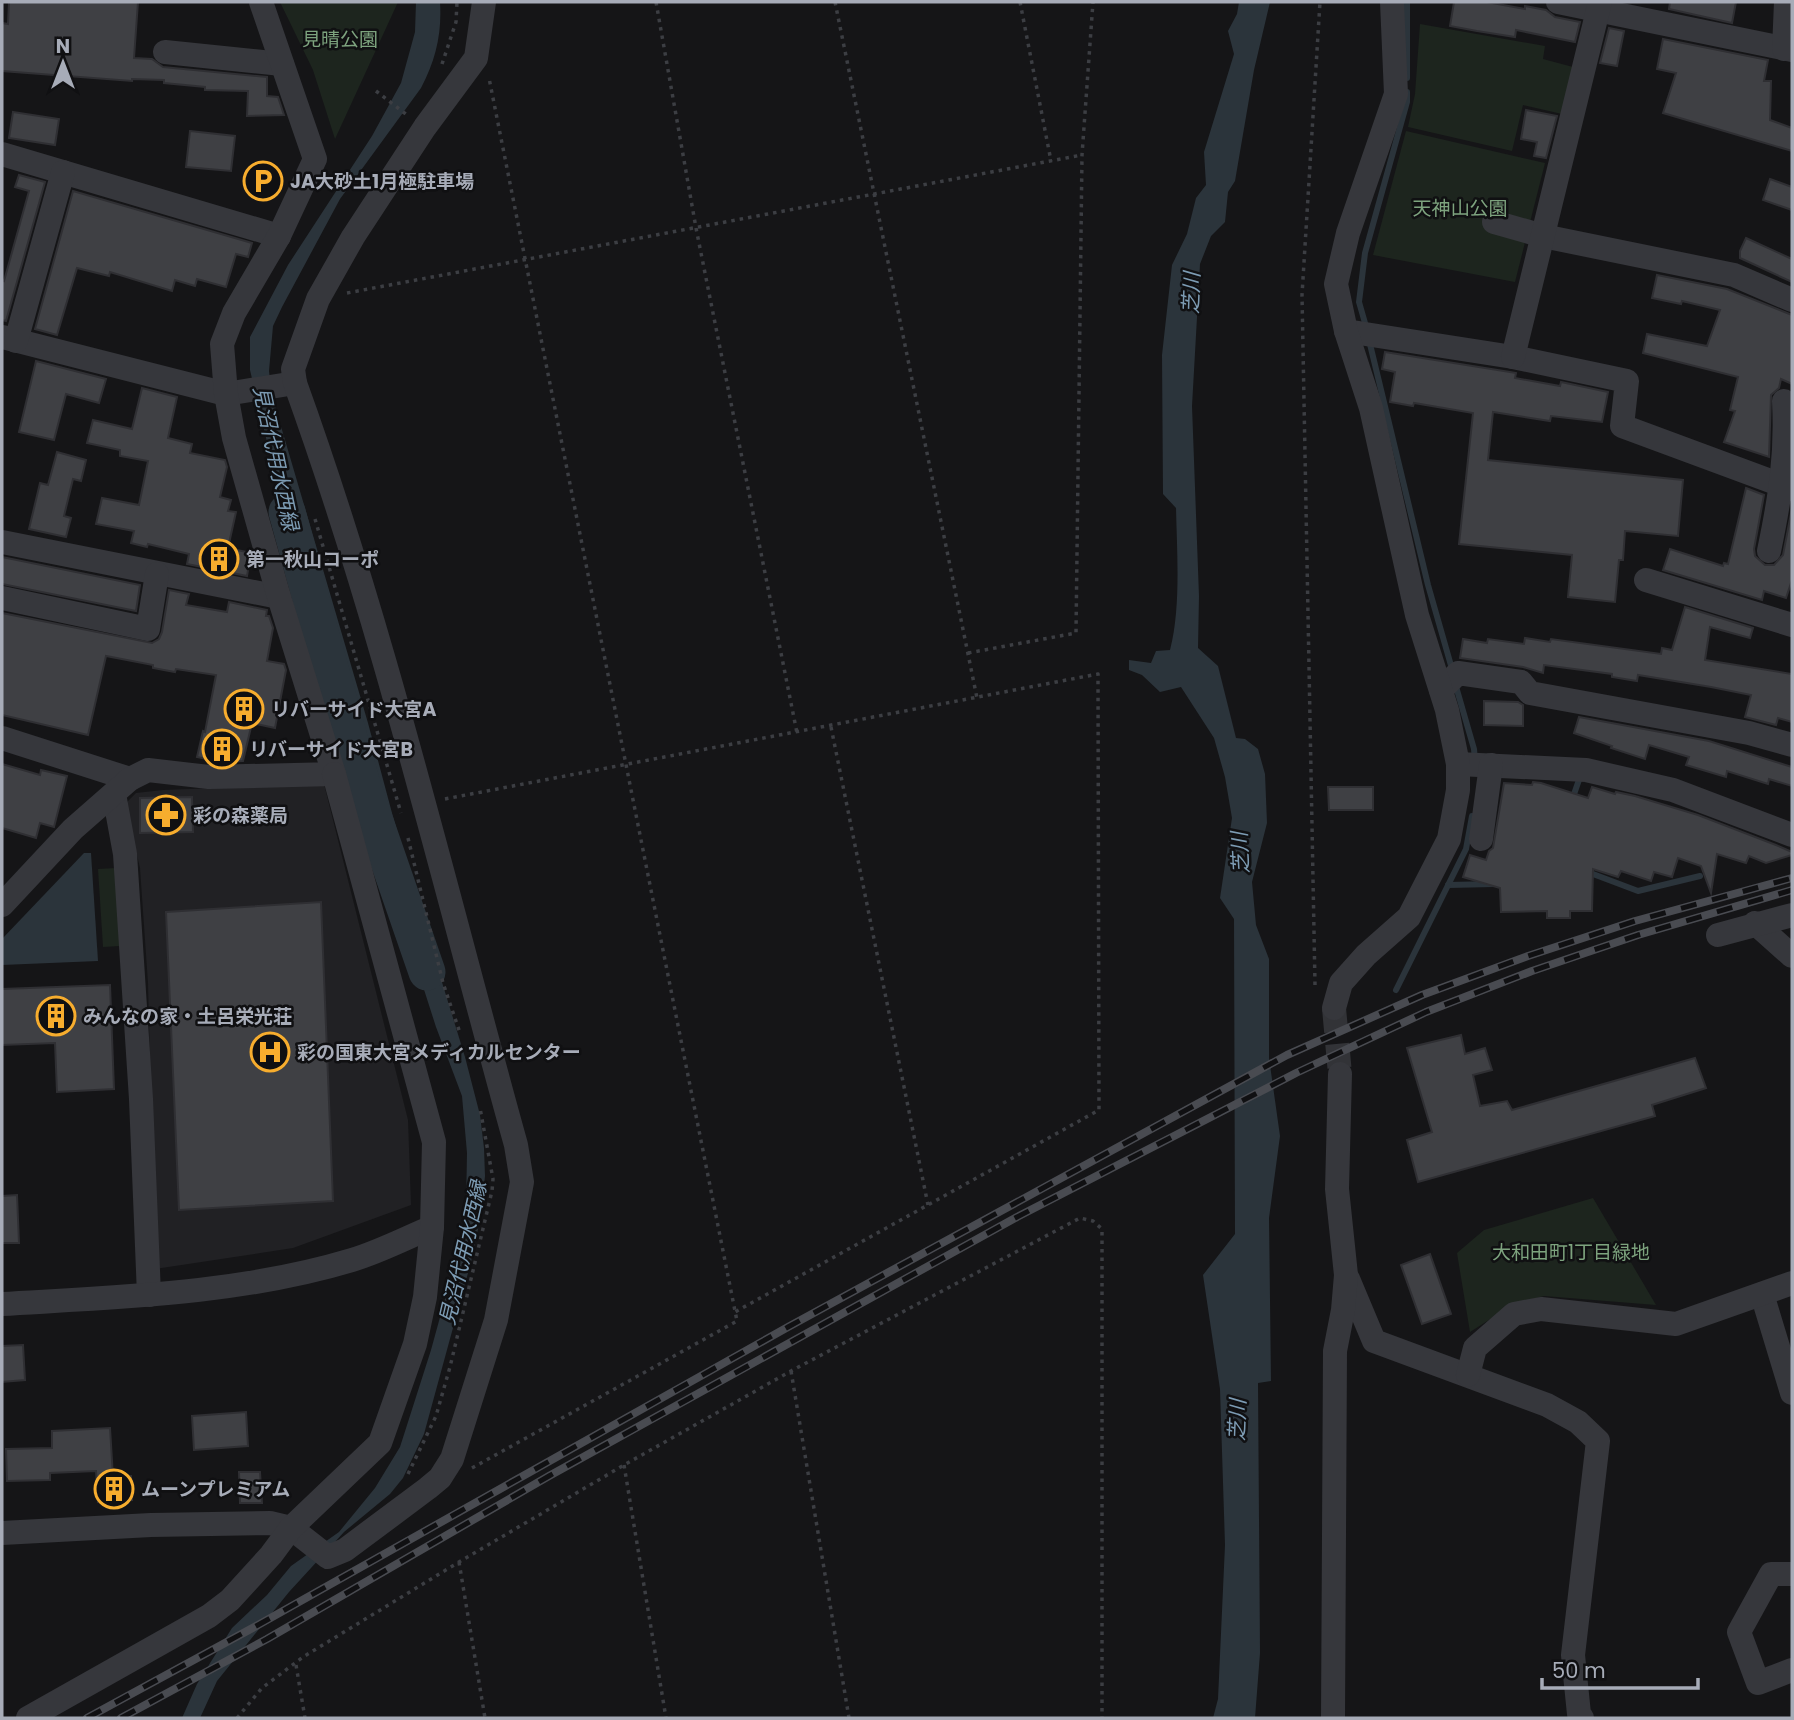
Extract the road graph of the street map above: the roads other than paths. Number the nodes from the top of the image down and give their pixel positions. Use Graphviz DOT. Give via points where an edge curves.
graph roads {
  1 [pos="261,2"];
  2 [pos="484,2"];
  3 [pos="1392,2"];
  4 [pos="1558,2"];
  5 [pos="1786,2"];
  6 [pos="1599,6"];
  7 [pos="1788,50"];
  8 [pos="165,52"];
  9 [pos="282,64"];
  10 [pos="2,154"];
  11 [pos="63,172"];
  12 [pos="1494,222"];
  13 [pos="279,236"];
  14 [pos="1543,236"];
  15 [pos="1792,300"];
  16 [pos="1346,331"];
  17 [pos="9,339"];
  18 [pos="1513,357"];
  19 [pos="295,383"];
  20 [pos="226,394"];
  21 [pos="1784,401"];
  22 [pos="1787,487"];
  23 [pos="2,542"];
  24 [pos="1769,551"];
  25 [pos="157,574"];
  26 [pos="1646,580"];
  27 [pos="279,597"];
  28 [pos="2,598"];
  29 [pos="1792,625"];
  30 [pos="1441,690"];
  31 [pos="2,738"];
  32 [pos="1792,745"];
  33 [pos="1458,764"];
  34 [pos="1491,765"];
  35 [pos="334,774"];
  36 [pos="122,787"];
  37 [pos="1792,835"];
  38 [pos="1481,839"];
  39 [pos="2,905"];
  40 [pos="1792,915"];
  41 [pos="1755,923"];
  42 [pos="1718,935"];
  43 [pos="1792,956"];
  44 [pos="1334,1008"];
  45 [pos="1340,1074"];
  46 [pos="432,1227"];
  47 [pos="1346,1275"];
  48 [pos="1792,1283"];
  49 [pos="1762,1294"];
  50 [pos="149,1295"];
  51 [pos="2,1304"];
  52 [pos="1374,1341"];
  53 [pos="1335,1351"];
  54 [pos="1468,1376"];
  55 [pos="1792,1393"];
  56 [pos="295,1532"];
  57 [pos="2,1533"];
  58 [pos="1792,1574"];
  59 [pos="1792,1670"];
  60 [pos="28,1718"];
  61 [pos="1333,1718"];
  62 [pos="1583,1718"];
  1 -- 9 [label="street"];
  2 -- 19 [label="street" via="476,58 367,215 318,299 293,369"];
  3 -- 16 [label="street" via="1396,94 1348,233 1336,284"];
  4 -- 6 [label="street"];
  5 -- 7 [label="street"];
  6 -- 7 [label="street"];
  6 -- 14 [label="street"];
  8 -- 9 [label="street"];
  9 -- 13 [label="street" via="315,159"];
  10 -- 11 [label="street"];
  11 -- 13 [label="street"];
  11 -- 17 [label="street"];
  12 -- 14 [label="street"];
  13 -- 20 [label="street" via="234,313 222,344"];
  14 -- 15 [label="street" via="1734,275"];
  14 -- 18 [label="street"];
  16 -- 18 [label="street"];
  16 -- 30 [label="street" via="1371,408 1417,615"];
  17 -- 20 [label="street"];
  18 -- 22 [label="street" via="1627,381 1622,426"];
  19 -- 20 [label="street"];
  19 -- 56 [label="street" via="345,532 424,803 522,1182 496,1320 452,1459 440,1478 345,1550 328,1557"];
  20 -- 27 [label="street"];
  21 -- 22 [label="street"];
  22 -- 24 [label="street"];
  23 -- 25 [label="street"];
  25 -- 27 [label="street"];
  25 -- 28 [label="street" via="148,629"];
  26 -- 29 [label="street"];
  27 -- 35 [label="street"];
  30 -- 32 [label="street" via="1458,673 1521,682 1530,693"];
  30 -- 33 [label="street"];
  31 -- 36 [label="street"];
  33 -- 34 [label="street"];
  33 -- 44 [label="street" via="1449,839 1409,917 1341,983"];
  34 -- 37 [label="street" via="1586,770 1672,790"];
  34 -- 38 [label="street"];
  35 -- 36 [label="street" via="209,777 148,770"];
  35 -- 46 [label="street" via="434,1142"];
  36 -- 39 [label="street" via="73,829"];
  36 -- 50 [label="street"];
  40 -- 41 [label="street"];
  41 -- 42 [label="street"];
  41 -- 43 [label="street"];
  45 -- 47 [label="street" via="1337,1189"];
  46 -- 50 [label="street" via="354,1259 293,1274 229,1287"];
  46 -- 56 [label="street" via="415,1344 380,1443"];
  47 -- 52 [label="street"];
  47 -- 53 [label="street"];
  48 -- 49 [label="street"];
  49 -- 54 [label="street" via="1676,1324 1541,1309 1514,1314 1475,1348"];
  49 -- 55 [label="street"];
  50 -- 51 [label="street"];
  52 -- 53 [label="street"];
  52 -- 54 [label="street"];
  53 -- 61 [label="street"];
  54 -- 62 [label="street" via="1547,1405 1578,1422 1598,1441 1573,1655"];
  56 -- 57 [label="street" via="270,1523"];
  56 -- 60 [label="street" via="209,1616"];
  58 -- 59 [label="street" via="1772,1574 1739,1632 1758,1682"];
}
